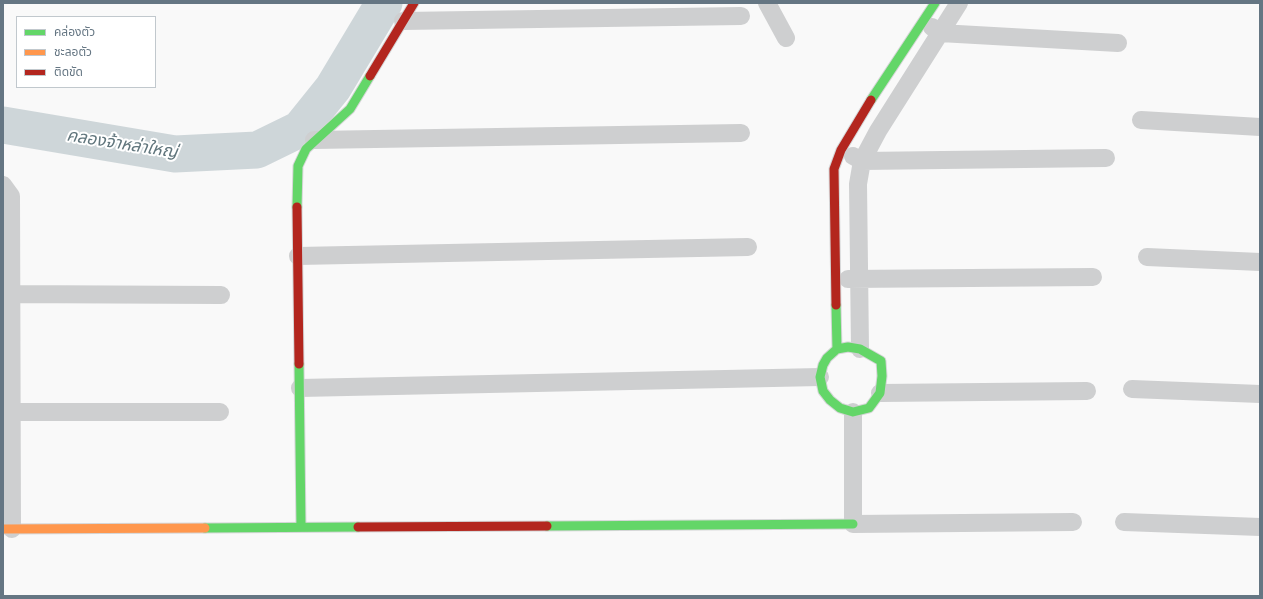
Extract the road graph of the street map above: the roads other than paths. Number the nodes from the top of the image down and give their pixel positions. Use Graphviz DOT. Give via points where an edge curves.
graph roads {
  1 [pos="414,3"];
  2 [pos="767,3"];
  3 [pos="934,3"];
  4 [pos="959,3"];
  5 [pos="740,16"];
  6 [pos="403,21"];
  7 [pos="922,22"];
  8 [pos="940,33"];
  9 [pos="786,38"];
  10 [pos="1118,43"];
  11 [pos="1141,120"];
  12 [pos="1260,127"];
  13 [pos="740,133"];
  14 [pos="314,140"];
  15 [pos="841,150"];
  16 [pos="1106,158"];
  17 [pos="862,161"];
  18 [pos="3,185"];
  19 [pos="748,247"];
  20 [pos="298,256"];
  21 [pos="1147,257"];
  22 [pos="1260,262"];
  23 [pos="1092,277"];
  24 [pos="835,279"];
  25 [pos="859,279"];
  26 [pos="7,295"];
  27 [pos="221,296"];
  28 [pos="837,349"];
  29 [pos="860,349"];
  30 [pos="820,377"];
  31 [pos="300,388"];
  32 [pos="1132,389"];
  33 [pos="1086,391"];
  34 [pos="880,392"];
  35 [pos="1260,394"];
  36 [pos="8,412"];
  37 [pos="220,412"];
  38 [pos="853,412"];
  39 [pos="1073,522"];
  40 [pos="1124,522"];
  41 [pos="853,524"];
  42 [pos="301,527"];
  43 [pos="1260,527"];
  44 [pos="8,529"];
  1 -- 6 [label="street"];
  2 -- 9 [label="street"];
  3 -- 7 [label="street"];
  4 -- 8 [label="street"];
  5 -- 6 [label="street"];
  6 -- 14 [label="street" via="350,109"];
  7 -- 8 [label="street"];
  7 -- 15 [label="street"];
  8 -- 10 [label="street"];
  8 -- 17 [label="street"];
  11 -- 12 [label="street"];
  13 -- 14 [label="street"];
  14 -- 20 [label="street" via="306,149 298,166"];
  15 -- 17 [label="street"];
  15 -- 24 [label="street" via="834,169 833,182"];
  16 -- 17 [label="street"];
  17 -- 25 [label="street" via="858,184"];
  18 -- 26 [label="street" via="11,196"];
  19 -- 20 [label="street"];
  20 -- 31 [label="street"];
  21 -- 22 [label="street"];
  23 -- 25 [label="street"];
  24 -- 25 [label="street"];
  24 -- 28 [label="street"];
  25 -- 29 [label="street"];
  26 -- 27 [label="street"];
  26 -- 36 [label="street"];
  28 -- 29 [label="street"];
  28 -- 30 [label="street" via="823,365"];
  29 -- 34 [label="street" via="881,361"];
  30 -- 31 [label="street"];
  30 -- 38 [label="street" via="823,391 830,400 840,408"];
  31 -- 42 [label="street"];
  32 -- 35 [label="street"];
  33 -- 34 [label="street"];
  34 -- 38 [label="street" via="869,408"];
  36 -- 37 [label="street"];
  36 -- 44 [label="street"];
  38 -- 41 [label="street"];
  39 -- 41 [label="street"];
  40 -- 43 [label="street"];
  41 -- 42 [label="street"];
  42 -- 44 [label="street"];
}
